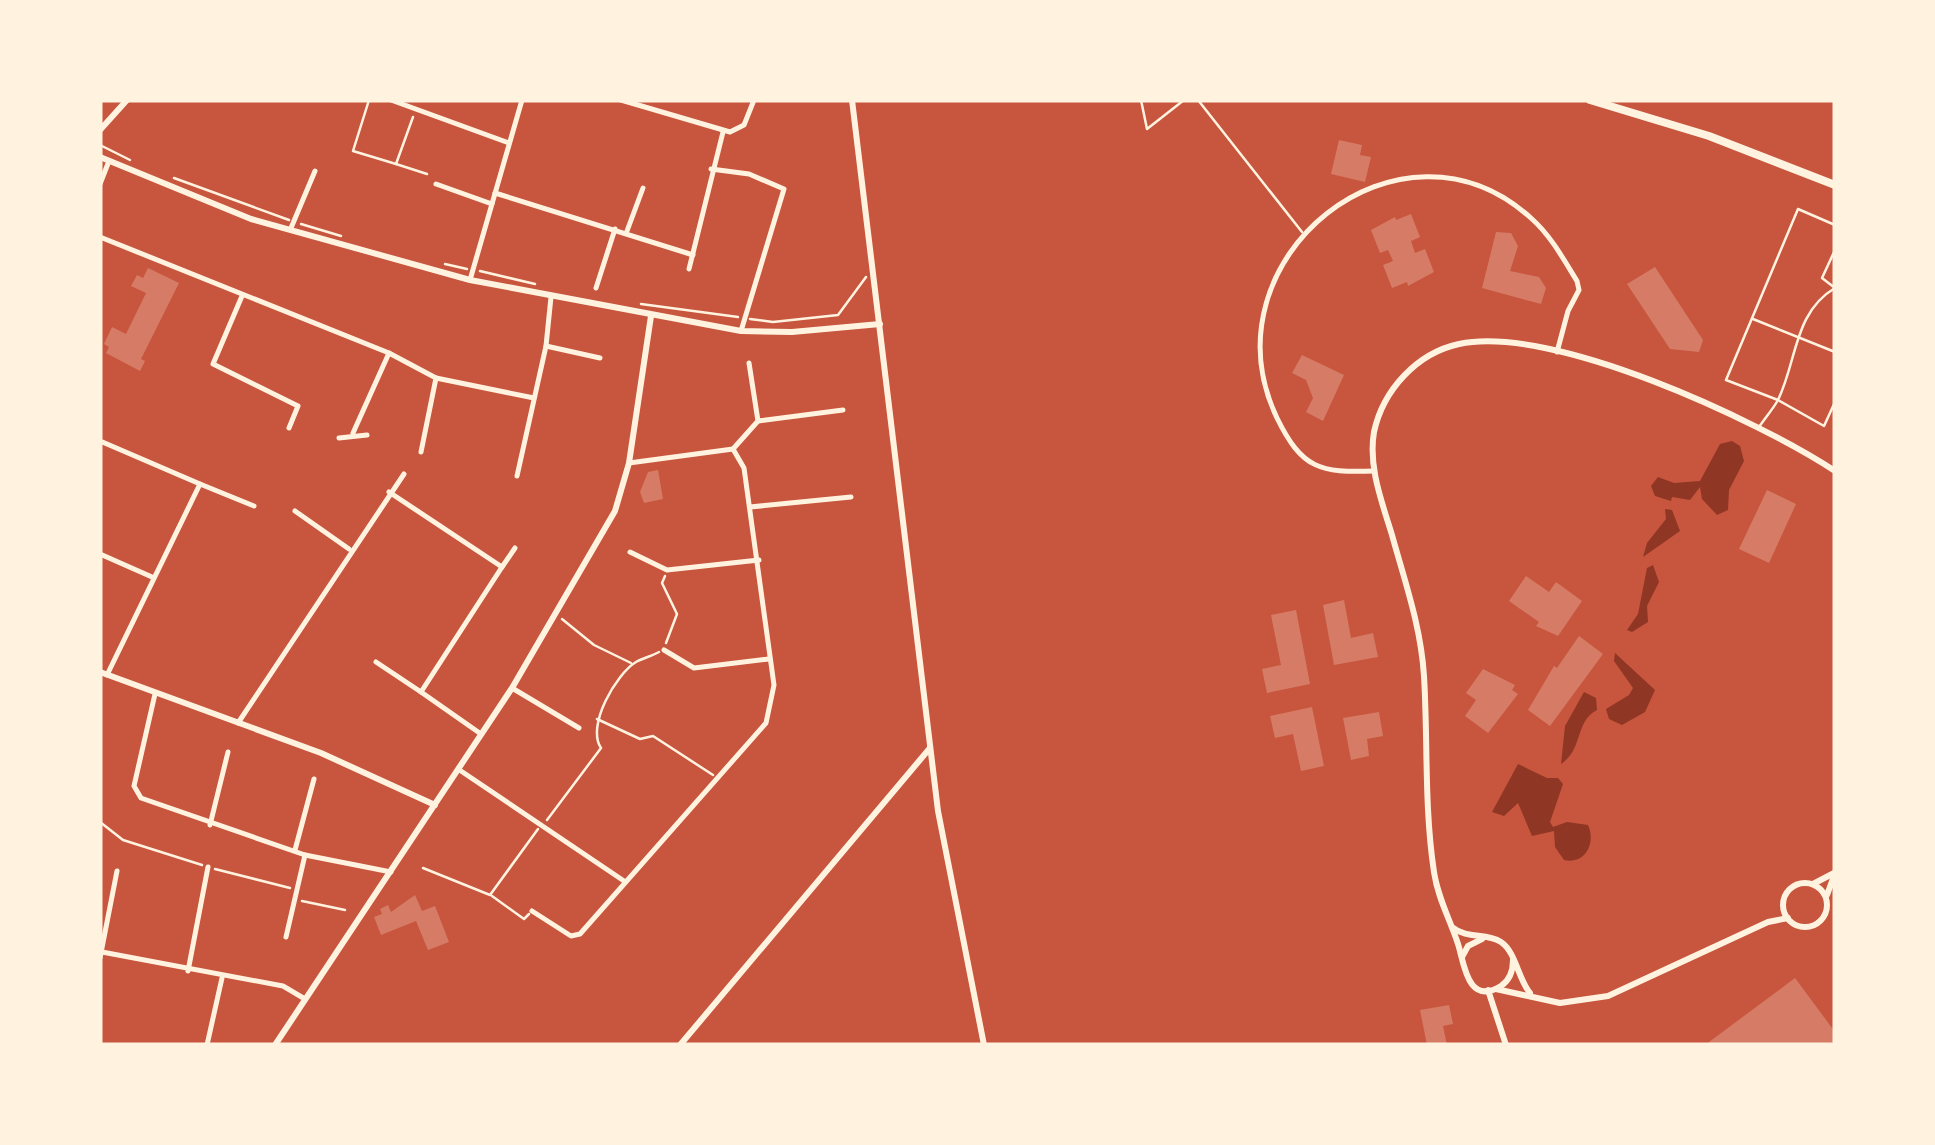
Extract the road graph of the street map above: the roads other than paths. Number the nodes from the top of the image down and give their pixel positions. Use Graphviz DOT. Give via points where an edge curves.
graph roads {
  1 [pos="126,100"];
  2 [pos="391,100"];
  3 [pos="522,100"];
  4 [pos="621,100"];
  5 [pos="754,100"];
  6 [pos="852,100"];
  7 [pos="1141,100"];
  8 [pos="1184,100"];
  9 [pos="1198,100"];
  10 [pos="1590,100"];
  11 [pos="400,102"];
  12 [pos="100,130"];
  13 [pos="723,132"];
  14 [pos="509,143"];
  15 [pos="100,157"];
  16 [pos="109,161"];
  17 [pos="712,170"];
  18 [pos="315,172"];
  19 [pos="100,184"];
  20 [pos="436,184"];
  21 [pos="1835,185"];
  22 [pos="642,188"];
  23 [pos="495,193"];
  24 [pos="492,204"];
  25 [pos="1835,224"];
  26 [pos="292,225"];
  27 [pos="615,229"];
  28 [pos="627,231"];
  29 [pos="1302,232"];
  30 [pos="100,236"];
  31 [pos="1835,250"];
  32 [pos="694,254"];
  33 [pos="689,269"];
  34 [pos="470,280"];
  35 [pos="596,288"];
  36 [pos="1835,288"];
  37 [pos="242,296"];
  38 [pos="552,296"];
  39 [pos="650,316"];
  40 [pos="1752,318"];
  41 [pos="880,324"];
  42 [pos="741,331"];
  43 [pos="1797,338"];
  44 [pos="546,346"];
  45 [pos="1835,352"];
  46 [pos="389,353"];
  47 [pos="1556,353"];
  48 [pos="600,358"];
  49 [pos="749,364"];
  50 [pos="436,378"];
  51 [pos="301,397"];
  52 [pos="534,398"];
  53 [pos="1778,400"];
  54 [pos="1835,402"];
  55 [pos="298,406"];
  56 [pos="843,410"];
  57 [pos="758,422"];
  58 [pos="289,428"];
  59 [pos="1758,428"];
  60 [pos="353,433"];
  61 [pos="366,435"];
  62 [pos="339,438"];
  63 [pos="100,441"];
  64 [pos="733,449"];
  65 [pos="421,452"];
  66 [pos="629,463"];
  67 [pos="1374,471"];
  68 [pos="1835,471"];
  69 [pos="404,474"];
  70 [pos="517,476"];
  71 [pos="200,484"];
  72 [pos="389,492"];
  73 [pos="851,497"];
  74 [pos="254,506"];
  75 [pos="750,507"];
  76 [pos="296,510"];
  77 [pos="516,548"];
  78 [pos="349,549"];
  79 [pos="630,552"];
  80 [pos="100,554"];
  81 [pos="759,560"];
  82 [pos="502,567"];
  83 [pos="152,577"];
  84 [pos="664,650"];
  85 [pos="770,659"];
  86 [pos="376,662"];
  87 [pos="103,674"];
  88 [pos="512,688"];
  89 [pos="421,692"];
  90 [pos="156,694"];
  91 [pos="238,723"];
  92 [pos="579,728"];
  93 [pos="482,734"];
  94 [pos="931,747"];
  95 [pos="228,752"];
  96 [pos="458,769"];
  97 [pos="314,779"];
  98 [pos="434,806"];
  99 [pos="210,824"];
  100 [pos="295,850"];
  101 [pos="305,854"];
  102 [pos="208,867"];
  103 [pos="117,871"];
  104 [pos="392,872"];
  105 [pos="1835,873"];
  106 [pos="624,882"];
  107 [pos="1813,884"];
  108 [pos="1826,897"];
  109 [pos="1784,907"];
  110 [pos="532,911"];
  111 [pos="1788,918"];
  112 [pos="1768,922"];
  113 [pos="1452,926"];
  114 [pos="286,937"];
  115 [pos="1485,938"];
  116 [pos="101,955"];
  117 [pos="1462,958"];
  118 [pos="1513,960"];
  119 [pos="188,971"];
  120 [pos="222,978"];
  121 [pos="1492,990"];
  122 [pos="1533,996"];
  123 [pos="305,999"];
  124 [pos="208,1045"];
  125 [pos="275,1045"];
  126 [pos="680,1045"];
  127 [pos="984,1045"];
  128 [pos="1506,1045"];
  1 -- 12 [label="street"];
  2 -- 11 [label="street"];
  3 -- 14 [label="street"];
  4 -- 13 [label="street"];
  5 -- 13 [label="street" via="744,125"];
  6 -- 41 [label="street"];
  7 -- 8 [label="lane" via="1147,129"];
  9 -- 29 [label="lane"];
  10 -- 21 [label="highway"];
  11 -- 14 [label="street"];
  13 -- 17 [label="street"];
  14 -- 23 [label="street"];
  15 -- 16 [label="street"];
  16 -- 19 [label="street"];
  16 -- 26 [label="street" via="215,206"];
  17 -- 32 [label="street"];
  17 -- 42 [label="street" via="748,174 784,190"];
  18 -- 26 [label="street"];
  20 -- 24 [label="street"];
  22 -- 28 [label="street"];
  23 -- 24 [label="street"];
  23 -- 27 [label="street"];
  24 -- 34 [label="street"];
  25 -- 40 [label="lane" via="1798,209"];
  26 -- 34 [label="street"];
  27 -- 28 [label="street"];
  27 -- 35 [label="street"];
  28 -- 32 [label="street"];
  29 -- 47 [label="street" via="1346,200 1400,181 1444,180 1494,193 1534,221 1577,281"];
  29 -- 67 [label="street" via="1273,280 1264,312 1262,369 1270,404 1310,464"];
  30 -- 37 [label="street"];
  31 -- 36 [label="lane" via="1822,278"];
  32 -- 33 [label="street"];
  34 -- 38 [label="street"];
  36 -- 43 [label="lane" via="1816,299"];
  37 -- 46 [label="street"];
  37 -- 55 [label="street" via="213,364"];
  38 -- 39 [label="street"];
  38 -- 44 [label="street"];
  39 -- 42 [label="street"];
  39 -- 66 [label="street"];
  40 -- 43 [label="lane"];
  40 -- 53 [label="lane" via="1726,380"];
  41 -- 42 [label="street"];
  41 -- 94 [label="street"];
  43 -- 45 [label="lane"];
  43 -- 53 [label="lane"];
  44 -- 48 [label="street"];
  44 -- 52 [label="street"];
  46 -- 50 [label="street"];
  46 -- 60 [label="street"];
  47 -- 59 [label="street" via="1647,380"];
  47 -- 67 [label="street" via="1472,342 1421,360 1385,402 1374,430"];
  49 -- 57 [label="street"];
  50 -- 52 [label="street"];
  50 -- 65 [label="street"];
  51 -- 55 [label="street"];
  52 -- 70 [label="street"];
  53 -- 54 [label="lane" via="1824,426"];
  53 -- 59 [label="lane"];
  55 -- 58 [label="street"];
  56 -- 57 [label="street"];
  57 -- 64 [label="street"];
  59 -- 68 [label="street"];
  60 -- 61 [label="street"];
  60 -- 62 [label="street"];
  63 -- 71 [label="street"];
  64 -- 66 [label="street"];
  64 -- 75 [label="street" via="741,458"];
  66 -- 88 [label="street" via="615,511"];
  67 -- 113 [label="street" via="1416,618 1433,862 1438,897"];
  69 -- 72 [label="street"];
  71 -- 74 [label="street"];
  71 -- 83 [label="street"];
  72 -- 78 [label="street"];
  72 -- 82 [label="street"];
  73 -- 75 [label="street"];
  75 -- 81 [label="street"];
  76 -- 78 [label="street"];
  77 -- 82 [label="street"];
  78 -- 91 [label="street"];
  79 -- 81 [label="street" via="667,570"];
  80 -- 83 [label="street"];
  81 -- 85 [label="street"];
  82 -- 89 [label="street"];
  83 -- 87 [label="street"];
  84 -- 85 [label="street" via="694,668"];
  85 -- 106 [label="street" via="774,685 766,723"];
  86 -- 89 [label="street"];
  87 -- 90 [label="street"];
  88 -- 92 [label="street"];
  88 -- 93 [label="street"];
  89 -- 93 [label="street"];
  90 -- 91 [label="street"];
  90 -- 99 [label="street" via="134,786 141,798"];
  91 -- 98 [label="street"];
  93 -- 96 [label="street"];
  94 -- 126 [label="street"];
  94 -- 127 [label="street" via="946,860"];
  95 -- 99 [label="street"];
  96 -- 98 [label="street"];
  96 -- 106 [label="street"];
  97 -- 100 [label="street"];
  98 -- 104 [label="street"];
  99 -- 100 [label="street"];
  100 -- 101 [label="street"];
  101 -- 104 [label="street"];
  101 -- 114 [label="street"];
  102 -- 119 [label="street"];
  103 -- 116 [label="street"];
  104 -- 123 [label="street"];
  105 -- 107 [label="street"];
  105 -- 108 [label="street"];
  106 -- 110 [label="street" via="577,936"];
  107 -- 108 [label="street"];
  107 -- 109 [label="street" via="1792,887"];
  108 -- 111 [label="street" via="1827,911 1818,923 1804,927"];
  109 -- 111 [label="street"];
  109 -- 112 [label="street"];
  111 -- 112 [label="street"];
  112 -- 122 [label="street" via="1608,996 1560,1003"];
  113 -- 115 [label="street" via="1462,935"];
  113 -- 117 [label="street"];
  115 -- 117 [label="street" via="1468,946"];
  115 -- 118 [label="street" via="1505,946"];
  116 -- 119 [label="street"];
  117 -- 121 [label="street" via="1466,978"];
  118 -- 121 [label="street" via="1507,981"];
  118 -- 122 [label="street"];
  119 -- 120 [label="street"];
  120 -- 123 [label="street" via="284,986"];
  120 -- 124 [label="street"];
  121 -- 122 [label="street"];
  121 -- 128 [label="street"];
  123 -- 125 [label="street"];
}
